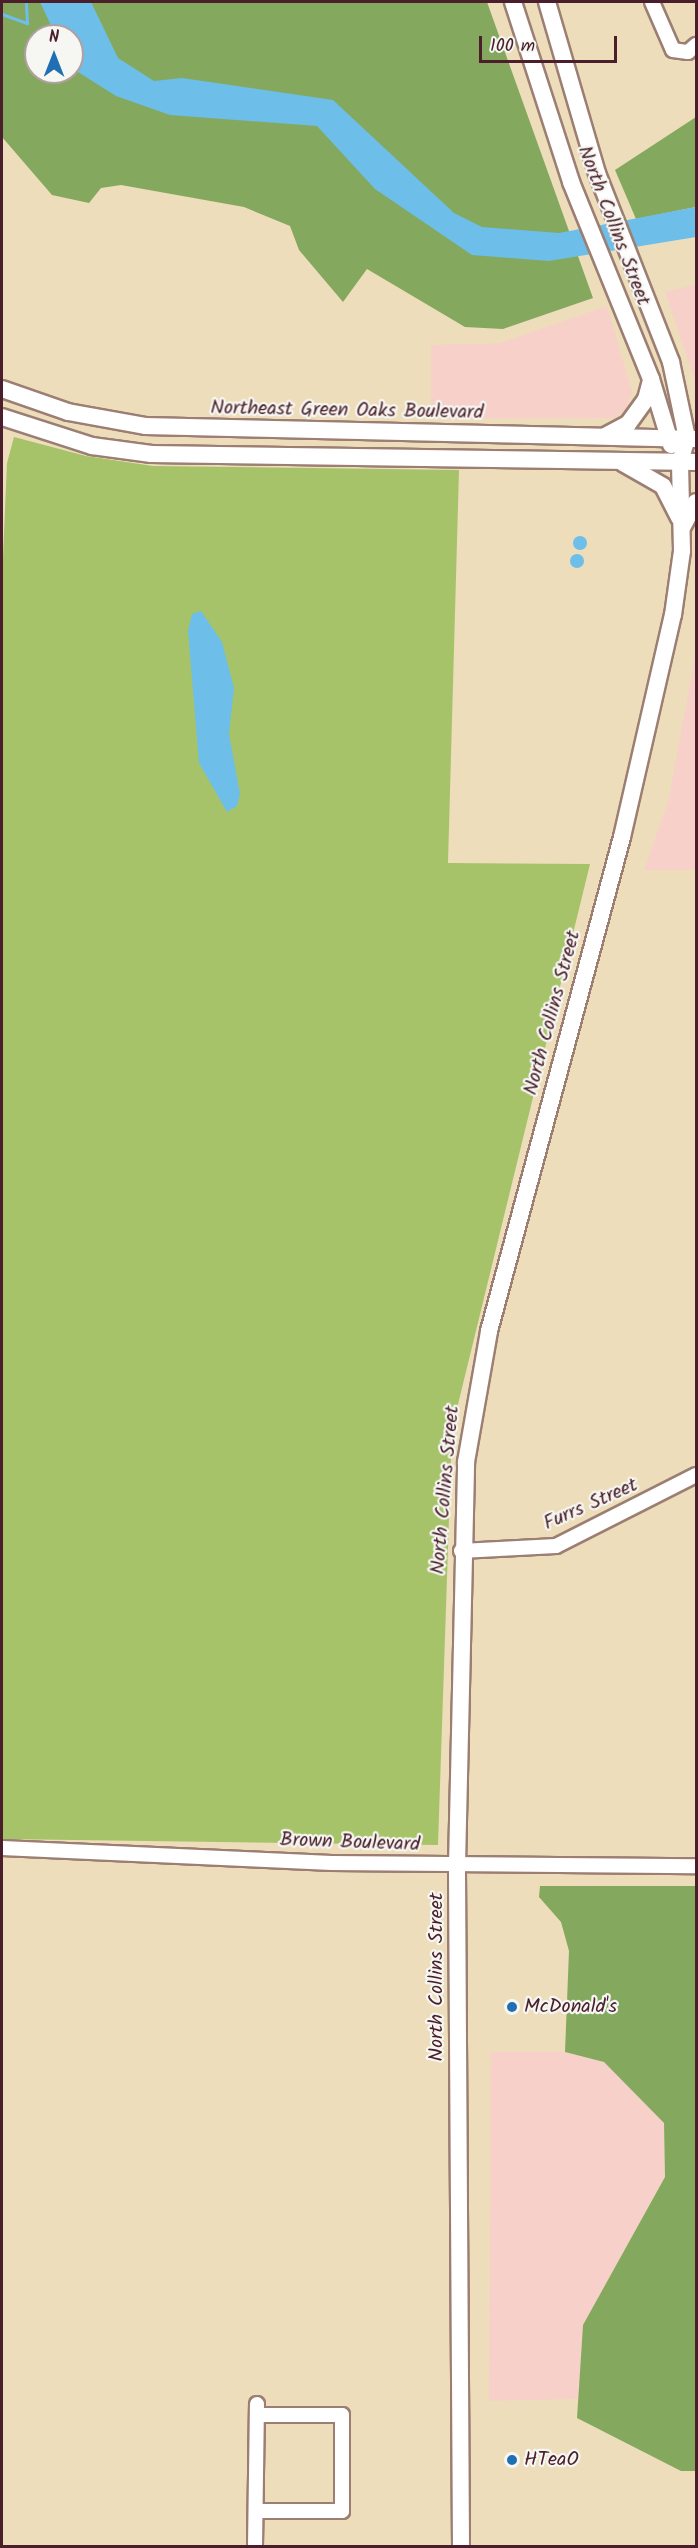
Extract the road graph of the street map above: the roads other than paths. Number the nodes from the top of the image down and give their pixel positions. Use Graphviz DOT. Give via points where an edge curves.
graph roads {
  1 [pos="513,2"];
  2 [pos="547,2"];
  3 [pos="652,2"];
  4 [pos="696,45"];
  5 [pos="651,379"];
  6 [pos="2,389"];
  7 [pos="679,396"];
  8 [pos="2,417"];
  9 [pos="696,419"];
  10 [pos="465,434"];
  11 [pos="602,437"];
  12 [pos="667,438"];
  13 [pos="692,439"];
  14 [pos="466,459"];
  15 [pos="619,461"];
  16 [pos="688,462"];
  17 [pos="696,502"];
  18 [pos="682,527"];
  19 [pos="696,1475"];
  20 [pos="461,1551"];
  21 [pos="2,1848"];
  22 [pos="457,1865"];
  23 [pos="696,1866"];
  24 [pos="256,2511"];
  25 [pos="255,2547"];
  26 [pos="461,2547"];
  1 -- 5 [label="main road, North Collins Street" via="571,182"];
  2 -- 7 [label="main road, North Collins Street" via="597,173"];
  3 -- 4 [label="street" via="673,50 688,52"];
  5 -- 11 [label="main road" via="646,399 628,424"];
  5 -- 12 [label="main road, North Collins Street"];
  6 -- 10 [label="main road, Northeast Green Oaks Boulevard" via="68,412 145,426"];
  7 -- 9 [label="main road"];
  7 -- 13 [label="main road, North Collins Street"];
  8 -- 14 [label="main road" via="72,441 131,452"];
  10 -- 11 [label="main road, Northeast Green Oaks Boulevard"];
  10 -- 14 [label="main road"];
  11 -- 12 [label="main road, Northeast Green Oaks Boulevard"];
  12 -- 13 [label="main road, Northeast Green Oaks Boulevard"];
  12 -- 16 [label="main road, North Collins Street"];
  13 -- 16 [label="main road, North Collins Street"];
  14 -- 15 [label="main road"];
  15 -- 16 [label="main road"];
  15 -- 18 [label="main road" via="663,486"];
  16 -- 18 [label="main road, North Collins Street"];
  17 -- 18 [label="main road"];
  18 -- 20 [label="main road, North Collins Street" via="674,615 622,837 472,1404"];
  19 -- 20 [label="street, Furrs Street" via="556,1545"];
  20 -- 22 [label="main road, North Collins Street"];
  21 -- 22 [label="street, Brown Boulevard"];
  22 -- 23 [label="street, Brown Boulevard"];
  22 -- 26 [label="main road, North Collins Street"];
  24 -- 24 [label="street" via="342,2511 342,2415 257,2409"];
  24 -- 25 [label="street"];
}
